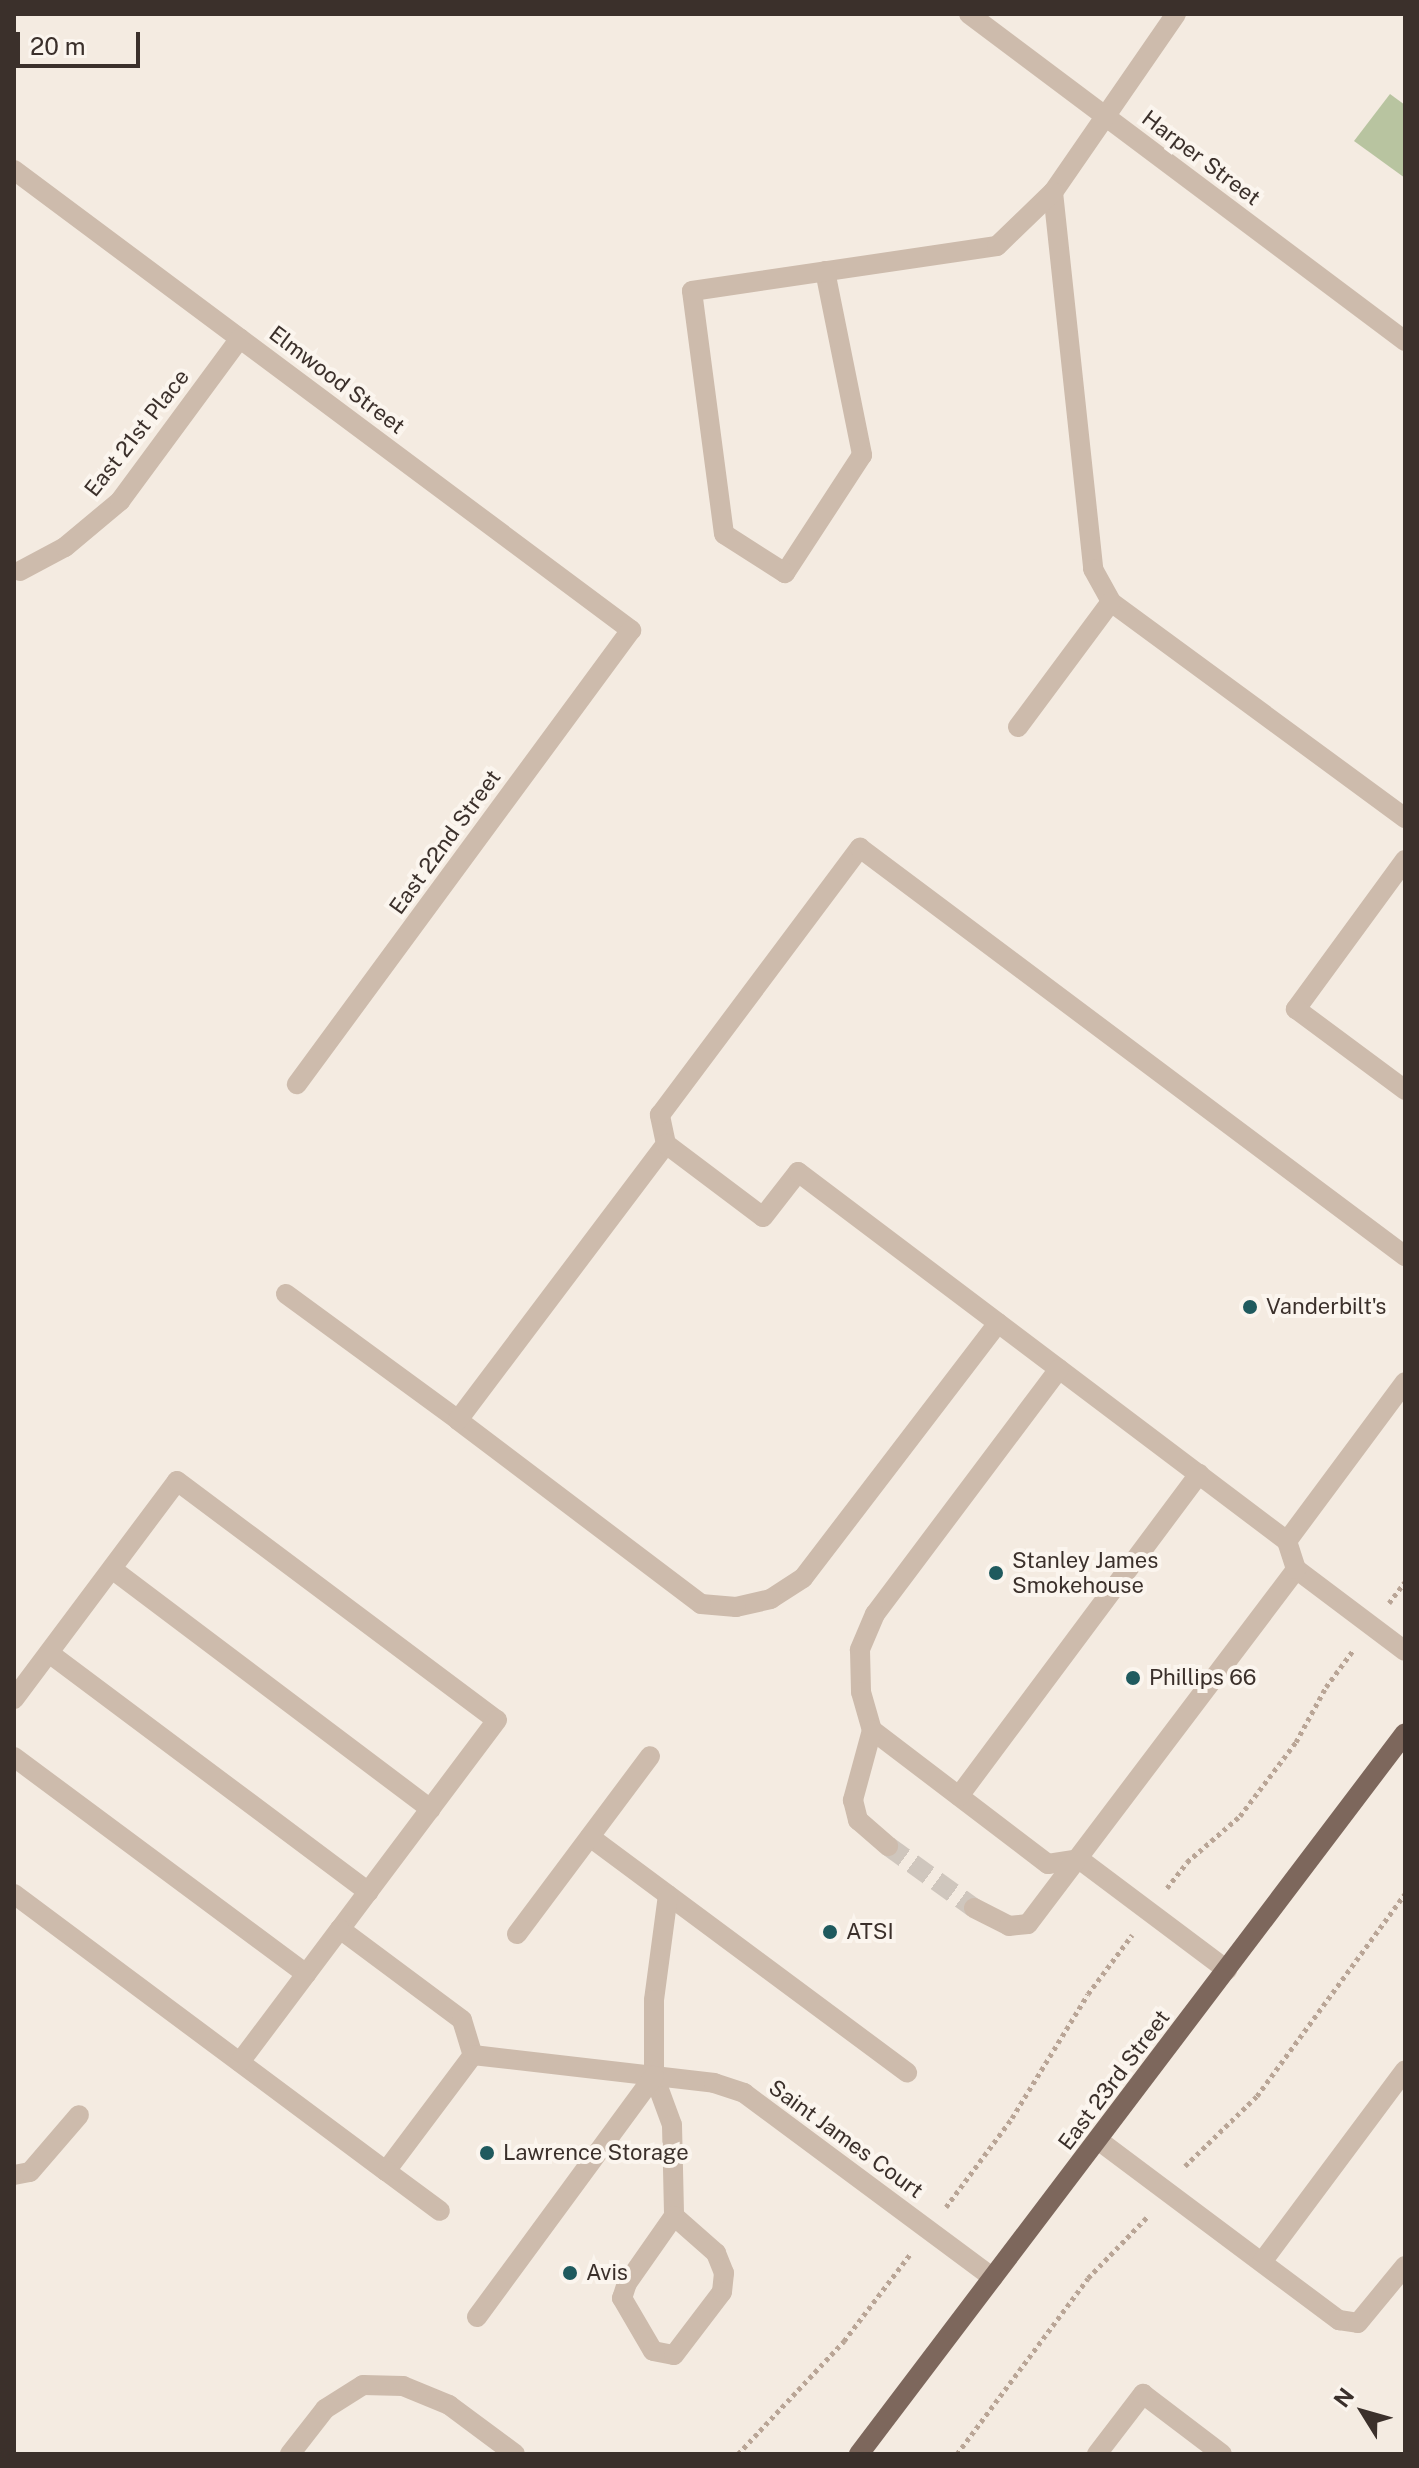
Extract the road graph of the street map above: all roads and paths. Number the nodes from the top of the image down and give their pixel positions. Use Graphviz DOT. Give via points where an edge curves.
graph roads {
  1 [pos="969,14"];
  2 [pos="1176,14"];
  3 [pos="1103,114"];
  4 [pos="14,170"];
  5 [pos="1053,192"];
  6 [pos="825,271"];
  7 [pos="1404,336"];
  8 [pos="240,338"];
  9 [pos="20,571"];
  10 [pos="1111,602"];
  11 [pos="631,630"];
  12 [pos="1018,727"];
  13 [pos="1405,818"];
  14 [pos="1405,860"];
  15 [pos="297,1084"];
  16 [pos="1405,1090"];
  17 [pos="666,1144"];
  18 [pos="1405,1256"];
  19 [pos="286,1294"];
  20 [pos="998,1323"];
  21 [pos="1059,1369"];
  22 [pos="1405,1382"];
  23 [pos="458,1420"];
  24 [pos="1199,1474"];
  25 [pos="1287,1541"];
  26 [pos="112,1569"];
  27 [pos="1296,1569"];
  28 [pos="1405,1582"];
  29 [pos="1372,1626"];
  30 [pos="1405,1651"];
  31 [pos="49,1653"];
  32 [pos="14,1699"];
  33 [pos="872,1730"];
  34 [pos="1405,1733"];
  35 [pos="650,1756"];
  36 [pos="14,1757"];
  37 [pos="959,1796"];
  38 [pos="431,1809"];
  39 [pos="590,1837"];
  40 [pos="888,1846"];
  41 [pos="1079,1859"];
  42 [pos="368,1892"];
  43 [pos="14,1894"];
  44 [pos="668,1895"];
  45 [pos="974,1908"];
  46 [pos="1150,1911"];
  47 [pos="340,1929"];
  48 [pos="517,1934"];
  49 [pos="1227,1970"];
  50 [pos="306,1974"];
  51 [pos="473,2055"];
  52 [pos="240,2062"];
  53 [pos="1405,2070"];
  54 [pos="907,2072"];
  55 [pos="654,2076"];
  56 [pos="79,2115"];
  57 [pos="1098,2140"];
  58 [pos="386,2171"];
  59 [pos="14,2175"];
  60 [pos="952,2199"];
  61 [pos="440,2211"];
  62 [pos="674,2216"];
  63 [pos="905,2261"];
  64 [pos="1262,2262"];
  65 [pos="1405,2266"];
  66 [pos="993,2278"];
  67 [pos="477,2317"];
  68 [pos="861,2453"];
  69 [pos="290,2454"];
  70 [pos="515,2454"];
  71 [pos="738,2454"];
  72 [pos="1097,2454"];
  73 [pos="1222,2454"];
  1 -- 3 [label="street, Harper Street"];
  2 -- 3 [label="street"];
  3 -- 5 [label="street"];
  3 -- 7 [label="street, Harper Street"];
  4 -- 8 [label="street, Elmwood Street"];
  5 -- 6 [label="street" via="997,246"];
  5 -- 10 [label="street" via="1093,569"];
  6 -- 6 [label="street" via="692,291 724,534 785,573 862,455"];
  8 -- 9 [label="street, East 21st Place" via="120,501 65,547"];
  8 -- 11 [label="street, Elmwood Street"];
  10 -- 12 [label="street"];
  10 -- 13 [label="street"];
  11 -- 15 [label="street, East 22nd Street"];
  14 -- 16 [label="street" via="1296,1009"];
  17 -- 18 [label="street" via="660,1115 860,848"];
  17 -- 20 [label="street" via="763,1217 798,1172"];
  17 -- 23 [label="street"];
  19 -- 23 [label="street"];
  20 -- 21 [label="street"];
  20 -- 23 [label="street" via="803,1578 771,1599 736,1607 701,1604"];
  21 -- 24 [label="street"];
  21 -- 33 [label="street" via="875,1614 860,1650 861,1692"];
  22 -- 25 [label="street"];
  24 -- 25 [label="street"];
  24 -- 37 [label="street"];
  25 -- 27 [label="street"];
  26 -- 31 [label="street"];
  26 -- 38 [label="street"];
  26 -- 38 [label="street" via="177,1481 497,1720"];
  27 -- 29 [label="street"];
  27 -- 41 [label="street"];
  28 -- 29 [label="path"];
  29 -- 30 [label="street"];
  29 -- 46 [label="path" via="1262,1788 1224,1832 1187,1862"];
  31 -- 32 [label="street"];
  31 -- 42 [label="street"];
  33 -- 37 [label="street"];
  33 -- 40 [label="street" via="853,1800 858,1820"];
  34 -- 49 [label="main road, East 23rd Street"];
  35 -- 39 [label="street"];
  36 -- 50 [label="street"];
  37 -- 41 [label="street" via="1048,1864"];
  38 -- 42 [label="street"];
  39 -- 44 [label="street"];
  39 -- 48 [label="street"];
  41 -- 45 [label="street" via="1028,1924 1009,1926"];
  41 -- 46 [label="street"];
  42 -- 47 [label="street"];
  43 -- 52 [label="street"];
  44 -- 54 [label="street"];
  44 -- 55 [label="street" via="654,2000"];
  46 -- 49 [label="street"];
  46 -- 60 [label="path"];
  47 -- 50 [label="street"];
  47 -- 51 [label="street" via="462,2020"];
  49 -- 57 [label="main road, East 23rd Street"];
  50 -- 52 [label="street"];
  51 -- 55 [label="street, Saint James Court"];
  51 -- 58 [label="street"];
  52 -- 58 [label="street"];
  53 -- 64 [label="street"];
  55 -- 62 [label="street" via="672,2125"];
  55 -- 66 [label="street, Saint James Court" via="714,2083 744,2093"];
  55 -- 67 [label="street"];
  56 -- 59 [label="street" via="30,2172"];
  57 -- 64 [label="street"];
  57 -- 66 [label="main road, East 23rd Street"];
  58 -- 61 [label="street"];
  62 -- 62 [label="street" via="622,2298 653,2351 674,2355 722,2292 724,2273 716,2253"];
  63 -- 71 [label="path" via="844,2341"];
  64 -- 65 [label="street" via="1339,2320 1358,2323"];
  66 -- 68 [label="main road, East 23rd Street"];
  69 -- 70 [label="street" via="325,2409 363,2385 403,2386 449,2405"];
  72 -- 73 [label="street" via="1143,2394"];
}
